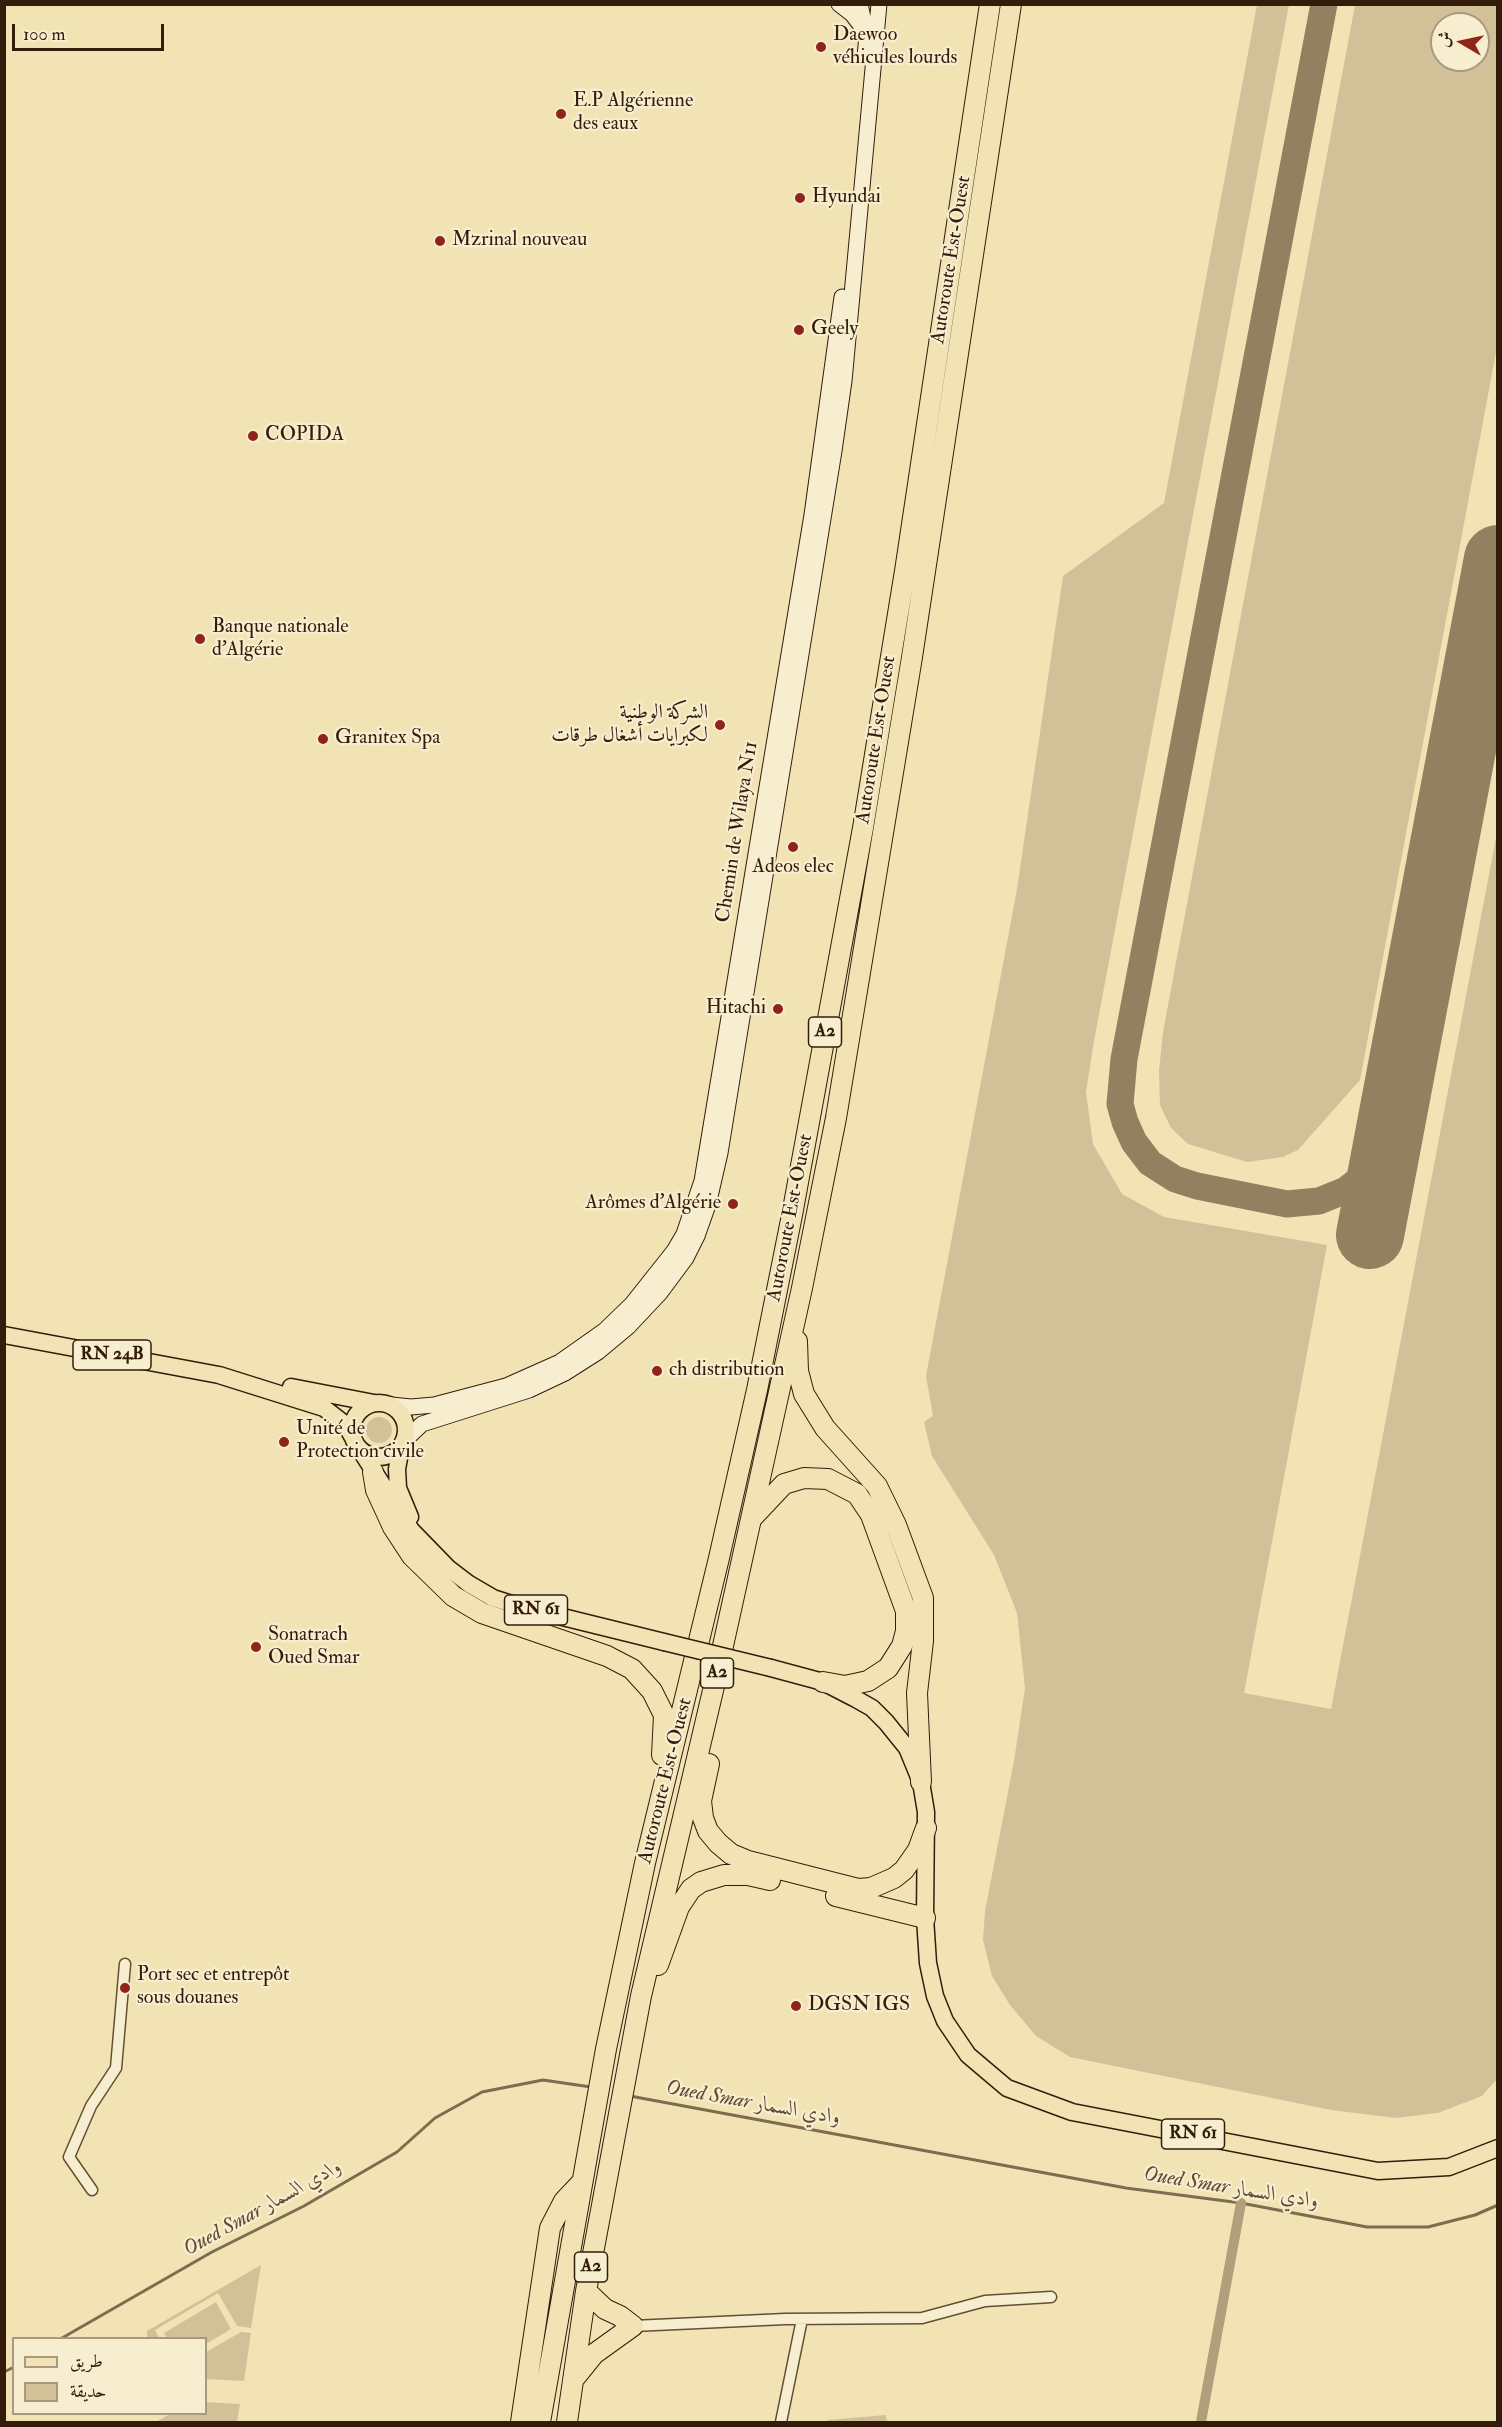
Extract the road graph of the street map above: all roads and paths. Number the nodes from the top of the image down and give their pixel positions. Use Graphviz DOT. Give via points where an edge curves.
graph roads {
  1 [pos="839,4"];
  2 [pos="860,4"];
  3 [pos="879,4"];
  4 [pos="1011,4"];
  5 [pos="990,6"];
  6 [pos="872,32"];
  7 [pos="802,1288"];
  8 [pos="4,1335"];
  9 [pos="219,1375"];
  10 [pos="382,1404"];
  11 [pos="352,1436"];
  12 [pos="403,1444"];
  13 [pos="361,1451"];
  14 [pos="373,1472"];
  15 [pos="750,1520"];
  16 [pos="424,1545"];
  17 [pos="715,1682"];
  18 [pos="823,1682"];
  19 [pos="921,1782"];
  20 [pos="926,1827"];
  21 [pos="645,1863"];
  22 [pos="858,1888"];
  23 [pos="925,1911"];
  24 [pos="125,1964"];
  25 [pos="641,1996"];
  26 [pos="1497,2148"];
  27 [pos="581,2183"];
  28 [pos="92,2190"];
  29 [pos="586,2291"];
  30 [pos="1052,2297"];
  31 [pos="802,2319"];
  32 [pos="633,2326"];
  33 [pos="573,2380"];
  34 [pos="521,2422"];
  35 [pos="540,2422"];
  36 [pos="567,2422"];
  37 [pos="781,2422"];
  1 -- 6 [label="main road"];
  2 -- 6 [label="main road"];
  3 -- 6 [label="main road"];
  4 -- 7 [label="highway, Autoroute Est-Ouest / A2" via="886,817 836,1118"];
  5 -- 21 [label="highway, Autoroute Est-Ouest / A2" via="865,816 794,1204 724,1536"];
  6 -- 10 [label="main road, Chemin de Wilaya N11" via="843,290 812,515 697,1198 674,1251 649,1284 619,1318 574,1353 506,1386 434,1405"];
  6 -- 12 [label="main road" via="844,381 720,1153 708,1205 686,1258 642,1313 613,1340 582,1363 529,1390 422,1424"];
  7 -- 15 [label="highway, Autoroute Est-Ouest / A2"];
  7 -- 19 [label="highway" via="797,1332 798,1371 804,1394 825,1428 877,1486 923,1598 917,1693"];
  8 -- 9 [label="main road, RN 24B"];
  9 -- 10 [label="main road"];
  9 -- 11 [label="main road" via="324,1408 346,1425"];
  10 -- 11 [label="main road" via="366,1406 354,1419"];
  10 -- 12 [label="main road" via="403,1416 407,1432"];
  11 -- 13 [label="main road"];
  12 -- 13 [label="main road" via="387,1457"];
  12 -- 16 [label="main road, RN 61" via="397,1469 399,1488"];
  13 -- 14 [label="main road, RN 61"];
  14 -- 16 [label="main road, RN 61" via="400,1517"];
  14 -- 21 [label="highway" via="376,1490 393,1527 412,1556 453,1596 482,1613 607,1656 632,1669 652,1691 664,1716 664,1743"];
  15 -- 17 [label="highway, Autoroute Est-Ouest / A2"];
  15 -- 18 [label="highway" via="784,1484 804,1478 828,1479 857,1494 871,1515 906,1611 902,1646 888,1668 868,1681 844,1686"];
  16 -- 18 [label="main road, RN 61, bridge" via="462,1579 493,1598"];
  17 -- 22 [label="highway" via="715,1734 701,1801 708,1831 731,1854 748,1862"];
  17 -- 25 [label="highway, Autoroute Est-Ouest / A2"];
  18 -- 19 [label="main road, RN 61" via="864,1704 886,1722 908,1749"];
  19 -- 20 [label="main road, RN 61"];
  20 -- 22 [label="highway" via="918,1850 904,1870 883,1884"];
  20 -- 23 [label="main road, RN 61"];
  21 -- 27 [label="highway, Autoroute Est-Ouest / A2"];
  22 -- 23 [label="highway"];
  23 -- 25 [label="highway" via="748,1875 711,1878 684,1898 662,1956"];
  23 -- 26 [label="main road, RN 61" via="930,1979 945,2021 968,2055 1007,2088 1072,2112 1378,2171 1449,2167"];
  24 -- 28 [label="street" via="116,2068 91,2106 69,2157"];
  25 -- 29 [label="highway, Autoroute Est-Ouest / A2"];
  27 -- 34 [label="highway" via="564,2200 550,2228"];
  27 -- 35 [label="highway, Autoroute Est-Ouest / A2"];
  29 -- 32 [label="highway" via="605,2309"];
  29 -- 33 [label="highway, Autoroute Est-Ouest / A2"];
  30 -- 31 [label="street" via="985,2301 922,2318"];
  31 -- 32 [label="street"];
  31 -- 37 [label="street"];
  32 -- 33 [label="highway" via="594,2354"];
  33 -- 36 [label="highway, Autoroute Est-Ouest / A2"];
}
